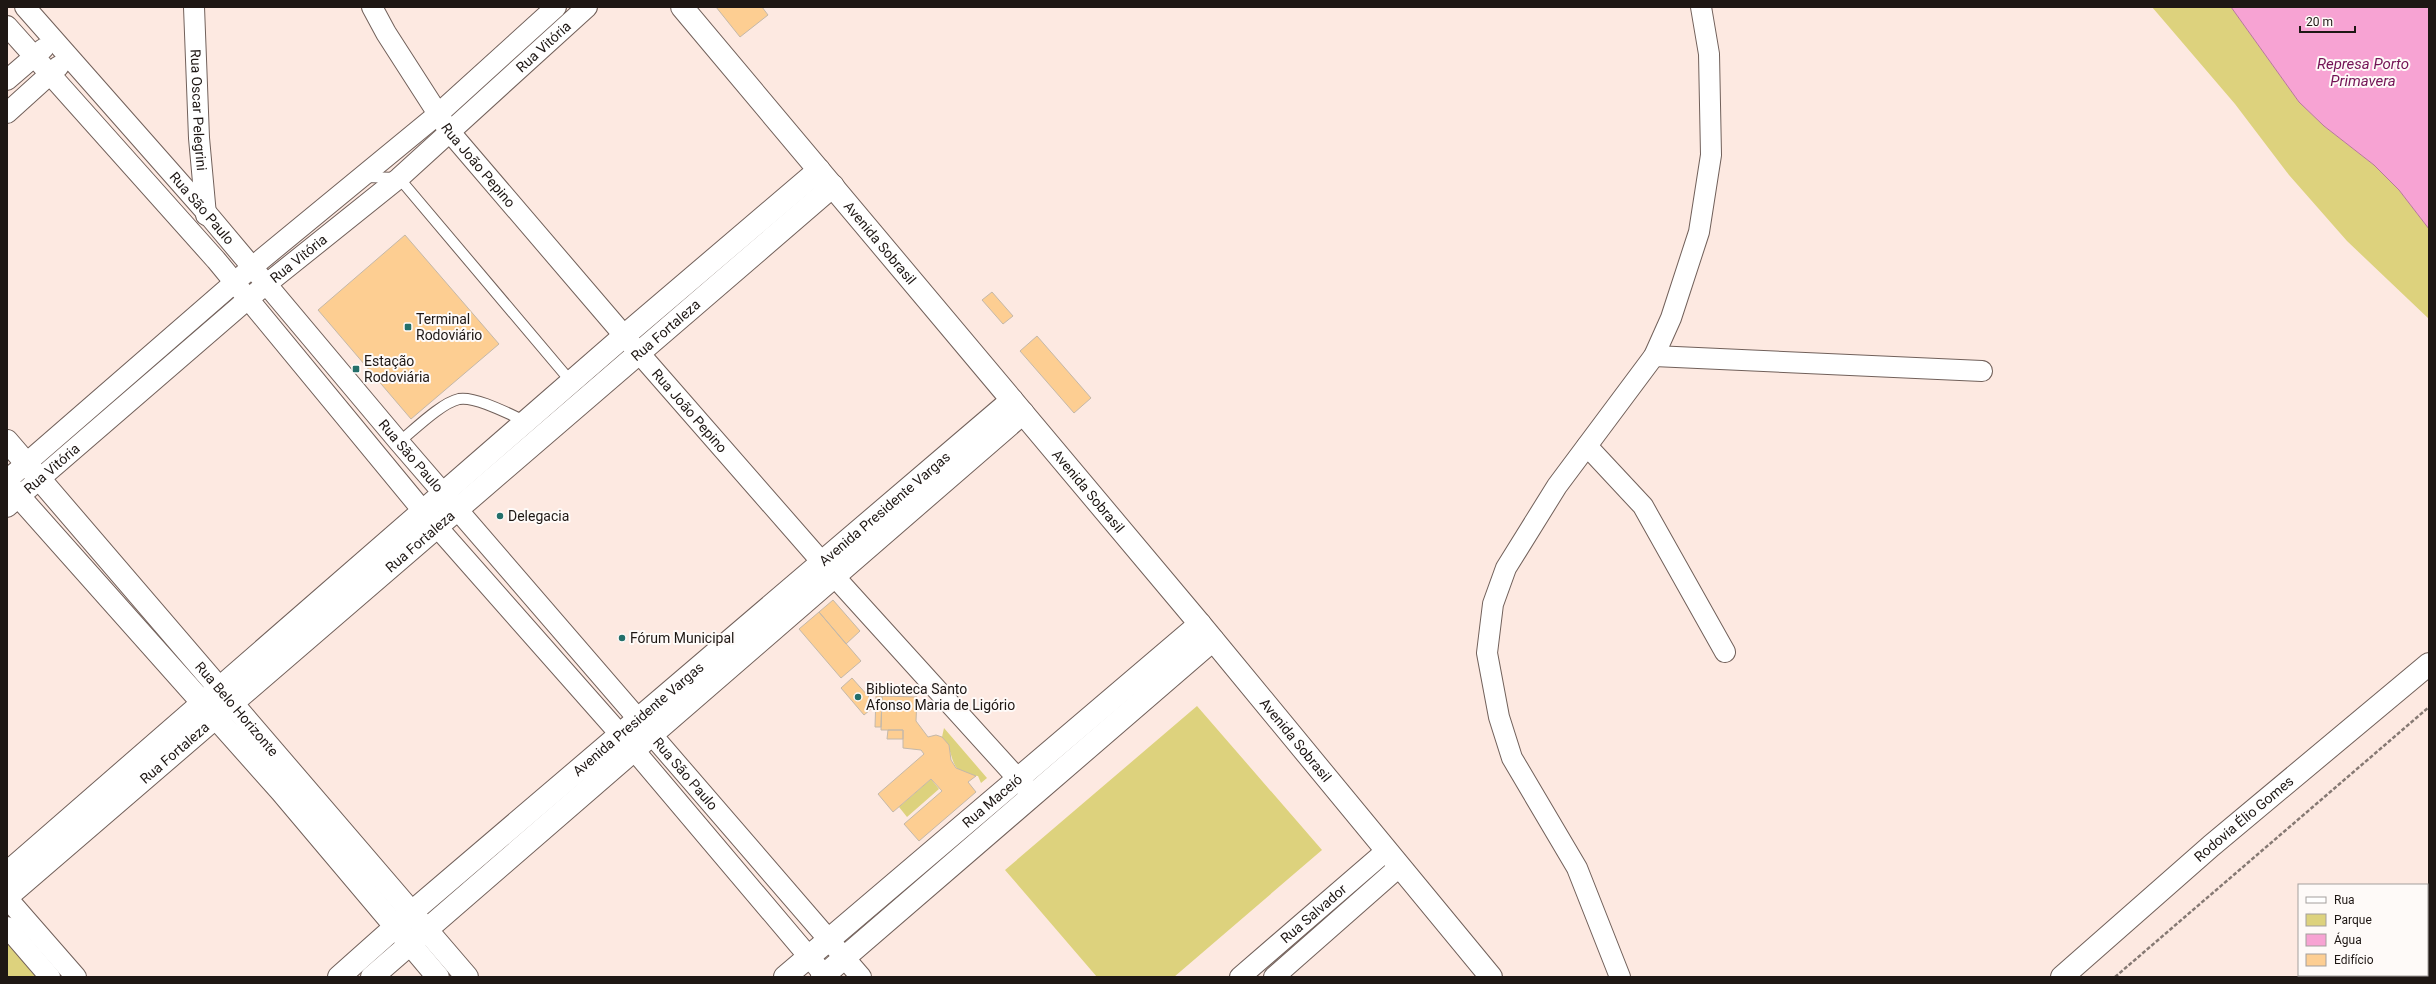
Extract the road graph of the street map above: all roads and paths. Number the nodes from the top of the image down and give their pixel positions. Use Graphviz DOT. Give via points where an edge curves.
graph roads {
  1 [pos="25,7"];
  2 [pos="194,7"];
  3 [pos="372,7"];
  4 [pos="587,7"];
  5 [pos="682,7"];
  6 [pos="1701,7"];
  7 [pos="550,12"];
  8 [pos="7,26"];
  9 [pos="558,33"];
  10 [pos="54,39"];
  11 [pos="34,57"];
  12 [pos="69,57"];
  13 [pos="50,75"];
  14 [pos="7,80"];
  15 [pos="7,113"];
  16 [pos="437,115"];
  17 [pos="122,116"];
  18 [pos="449,131"];
  19 [pos="104,134"];
  20 [pos="819,170"];
  21 [pos="364,177"];
  22 [pos="399,178"];
  23 [pos="833,186"];
  24 [pos="205,211"];
  25 [pos="304,225"];
  26 [pos="746,232"];
  27 [pos="318,242"];
  28 [pos="761,248"];
  29 [pos="216,260"];
  30 [pos="251,268"];
  31 [pos="234,282"];
  32 [pos="266,284"];
  33 [pos="676,292"];
  34 [pos="248,299"];
  35 [pos="690,309"];
  36 [pos="174,335"];
  37 [pos="624,336"];
  38 [pos="188,350"];
  39 [pos="639,353"];
  40 [pos="1654,356"];
  41 [pos="1982,371"];
  42 [pos="579,391"];
  43 [pos="1017,407"];
  44 [pos="98,414"];
  45 [pos="527,422"];
  46 [pos="7,441"];
  47 [pos="399,442"];
  48 [pos="1587,446"];
  49 [pos="494,449"];
  50 [pos="510,465"];
  51 [pos="33,471"];
  52 [pos="10,492"];
  53 [pos="444,492"];
  54 [pos="458,510"];
  55 [pos="423,511"];
  56 [pos="437,527"];
  57 [pos="829,569"];
  58 [pos="356,583"];
  59 [pos="527,589"];
  60 [pos="508,608"];
  61 [pos="159,620"];
  62 [pos="1206,632"];
  63 [pos="143,635"];
  64 [pos="578,649"];
  65 [pos="1725,652"];
  66 [pos="2429,664"];
  67 [pos="559,666"];
  68 [pos="217,703"];
  69 [pos="2429,708"];
  70 [pos="645,727"];
  71 [pos="627,743"];
  72 [pos="1018,780"];
  73 [pos="1033,796"];
  74 [pos="714,806"];
  75 [pos="695,821"];
  76 [pos="69,831"];
  77 [pos="342,848"];
  78 [pos="1393,859"];
  79 [pos="908,873"];
  80 [pos="7,874"];
  81 [pos="771,874"];
  82 [pos="923,890"];
  83 [pos="753,891"];
  84 [pos="7,897"];
  85 [pos="412,912"];
  86 [pos="7,927"];
  87 [pos="395,928"];
  88 [pos="426,929"];
  89 [pos="828,941"];
  90 [pos="409,945"];
  91 [pos="809,957"];
  92 [pos="844,958"];
  93 [pos="71,975"];
  94 [pos="824,976"];
  95 [pos="50,977"];
  96 [pos="339,977"];
  97 [pos="372,977"];
  98 [pos="438,977"];
  99 [pos="467,977"];
  100 [pos="785,977"];
  101 [pos="861,977"];
  102 [pos="1240,977"];
  103 [pos="1274,977"];
  104 [pos="1491,977"];
  105 [pos="1620,977"];
  106 [pos="2062,977"];
  107 [pos="2115,977"];
  1 -- 10 [label="street, Rua São Paulo"];
  2 -- 24 [label="street, Rua Oscar Pelegrini" via="199,138"];
  3 -- 16 [label="street, Rua João Pepino"];
  4 -- 9 [label="street, Rua Vitória"];
  5 -- 20 [label="street, Avenida Sobrasil"];
  6 -- 40 [label="street" via="1709,54 1711,155 1700,232 1671,318"];
  7 -- 9 [label="street"];
  7 -- 16 [label="street, Rua Vitória"];
  8 -- 11 [label="street, Rua São Paulo"];
  9 -- 18 [label="street, Rua Vitória"];
  10 -- 11 [label="street"];
  10 -- 12 [label="street, Rua São Paulo"];
  11 -- 13 [label="street, Rua São Paulo"];
  11 -- 14 [label="street"];
  12 -- 13 [label="street"];
  12 -- 17 [label="street, Rua São Paulo"];
  13 -- 15 [label="street"];
  13 -- 19 [label="street, Rua São Paulo"];
  16 -- 18 [label="street, Rua João Pepino"];
  16 -- 21 [label="street, Rua Vitória"];
  17 -- 19 [label="street"];
  17 -- 24 [label="street, Rua São Paulo"];
  18 -- 22 [label="street, Rua Vitória"];
  18 -- 37 [label="street, Rua João Pepino"];
  19 -- 29 [label="street, Rua São Paulo"];
  20 -- 23 [label="street, Avenida Sobrasil"];
  20 -- 26 [label="street, Rua Fortaleza"];
  21 -- 22 [label="lane"];
  21 -- 25 [label="street, Rua Vitória"];
  22 -- 27 [label="street, Rua Vitória"];
  22 -- 42 [label="lane"];
  23 -- 28 [label="street, Rua Fortaleza"];
  23 -- 43 [label="street, Avenida Sobrasil"];
  24 -- 29 [label="street, Rua Oscar Pelegrini"];
  24 -- 30 [label="street, Rua São Paulo"];
  25 -- 27 [label="street"];
  25 -- 30 [label="street, Rua Vitória"];
  26 -- 28 [label="street"];
  26 -- 33 [label="street, Rua Fortaleza"];
  27 -- 32 [label="street, Rua Vitória"];
  28 -- 35 [label="street, Rua Fortaleza"];
  29 -- 31 [label="street, Rua São Paulo"];
  30 -- 31 [label="street, Rua Vitória"];
  30 -- 32 [label="street, Rua São Paulo"];
  31 -- 34 [label="street, Rua São Paulo"];
  31 -- 36 [label="street, Rua Vitória"];
  32 -- 34 [label="street, Rua Vitória"];
  32 -- 47 [label="street, Rua São Paulo"];
  33 -- 35 [label="street"];
  33 -- 37 [label="street, Rua Fortaleza"];
  34 -- 38 [label="street, Rua Vitória"];
  34 -- 55 [label="street, Rua São Paulo"];
  35 -- 39 [label="street, Rua Fortaleza"];
  36 -- 38 [label="street"];
  36 -- 44 [label="street, Rua Vitória"];
  37 -- 39 [label="street, Rua João Pepino"];
  37 -- 42 [label="street, Rua Fortaleza"];
  38 -- 44 [label="street, Rua Vitória"];
  39 -- 42 [label="street, Rua Fortaleza"];
  39 -- 57 [label="street, Rua João Pepino"];
  40 -- 41 [label="street"];
  40 -- 48 [label="street"];
  42 -- 45 [label="street, Rua Fortaleza"];
  42 -- 50 [label="street, Rua Fortaleza"];
  43 -- 57 [label="street, Avenida Presidente Vargas"];
  43 -- 62 [label="street, Avenida Sobrasil"];
  44 -- 51 [label="street, Rua Vitória"];
  45 -- 47 [label="lane" via="476,401 461,399 449,403"];
  45 -- 49 [label="street, Rua Fortaleza"];
  46 -- 51 [label="street, Rua Belo Horizonte"];
  47 -- 53 [label="street, Rua São Paulo"];
  48 -- 65 [label="street" via="1643,506"];
  48 -- 105 [label="street" via="1557,486 1506,568 1493,604 1487,653 1499,717 1512,758 1577,868"];
  49 -- 50 [label="street"];
  49 -- 53 [label="street, Rua Fortaleza"];
  50 -- 54 [label="street, Rua Fortaleza"];
  51 -- 52 [label="street, Rua Vitória"];
  51 -- 61 [label="street, Rua Belo Horizonte"];
  52 -- 63 [label="street, Rua Belo Horizonte"];
  53 -- 54 [label="street, Rua São Paulo"];
  53 -- 55 [label="street, Rua Fortaleza"];
  54 -- 56 [label="street, Rua Fortaleza"];
  54 -- 59 [label="street, Rua São Paulo"];
  55 -- 56 [label="street, Rua São Paulo"];
  55 -- 58 [label="street, Rua Fortaleza"];
  56 -- 58 [label="street, Rua Fortaleza"];
  56 -- 60 [label="street, Rua São Paulo"];
  57 -- 70 [label="street, Avenida Presidente Vargas"];
  57 -- 72 [label="street, Rua João Pepino"];
  58 -- 68 [label="street, Rua Fortaleza"];
  59 -- 60 [label="street"];
  59 -- 64 [label="street, Rua São Paulo"];
  60 -- 67 [label="street, Rua São Paulo"];
  61 -- 63 [label="street"];
  61 -- 68 [label="street, Rua Belo Horizonte"];
  62 -- 72 [label="street, Rua Maceió"];
  62 -- 73 [label="street, Rua Maceió"];
  62 -- 78 [label="street, Avenida Sobrasil"];
  63 -- 68 [label="street, Rua Belo Horizonte"];
  64 -- 67 [label="street"];
  64 -- 70 [label="street, Rua São Paulo"];
  66 -- 106 [label="street, Rodovia Élio Gomes" via="2211,846"];
  67 -- 71 [label="street, Rua São Paulo"];
  68 -- 76 [label="street, Rua Fortaleza"];
  68 -- 77 [label="street, Rua Belo Horizonte"];
  69 -- 107 [label="path"];
  70 -- 71 [label="street, Avenida Presidente Vargas"];
  70 -- 74 [label="street, Rua São Paulo"];
  71 -- 75 [label="street, Rua São Paulo"];
  71 -- 85 [label="street, Avenida Presidente Vargas"];
  71 -- 88 [label="street, Avenida Presidente Vargas"];
  72 -- 73 [label="street, Rua João Pepino"];
  72 -- 79 [label="street, Rua Maceió"];
  73 -- 82 [label="street, Rua Maceió"];
  74 -- 75 [label="street"];
  74 -- 81 [label="street, Rua São Paulo"];
  75 -- 83 [label="street, Rua São Paulo"];
  76 -- 80 [label="street, Rua Fortaleza"];
  76 -- 84 [label="street, Rua Fortaleza"];
  77 -- 85 [label="street, Rua Belo Horizonte"];
  77 -- 87 [label="street, Rua Belo Horizonte"];
  78 -- 102 [label="street, Rua Salvador"];
  78 -- 103 [label="street, Rua Salvador"];
  78 -- 104 [label="street, Avenida Sobrasil"];
  79 -- 82 [label="street"];
  79 -- 89 [label="street, Rua Maceió"];
  81 -- 83 [label="street"];
  81 -- 89 [label="street, Rua São Paulo"];
  82 -- 92 [label="street, Rua Maceió"];
  83 -- 91 [label="street, Rua São Paulo"];
  84 -- 93 [label="street"];
  85 -- 87 [label="street, Avenida Presidente Vargas"];
  85 -- 88 [label="street, Rua Belo Horizonte"];
  86 -- 95 [label="street"];
  87 -- 90 [label="street, Rua Belo Horizonte"];
  87 -- 96 [label="street, Avenida Presidente Vargas"];
  88 -- 90 [label="street, Avenida Presidente Vargas"];
  88 -- 99 [label="street, Rua Belo Horizonte"];
  89 -- 91 [label="street, Rua Maceió"];
  89 -- 92 [label="street, Rua São Paulo"];
  90 -- 97 [label="street, Avenida Presidente Vargas"];
  90 -- 98 [label="street, Rua Belo Horizonte"];
  91 -- 94 [label="street, Rua São Paulo"];
  91 -- 100 [label="street, Rua Maceió"];
  92 -- 94 [label="street, Rua Maceió"];
  92 -- 101 [label="street, Rua São Paulo"];
}
